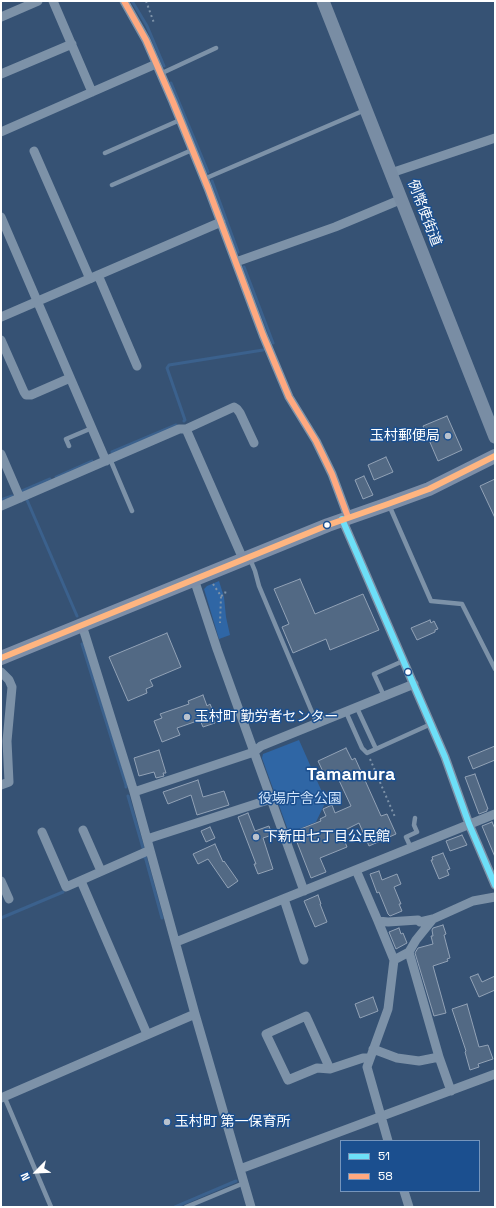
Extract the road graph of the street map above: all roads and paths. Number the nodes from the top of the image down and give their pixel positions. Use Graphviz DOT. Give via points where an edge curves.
graph roads {
  1 [pos="38,1"];
  2 [pos="53,1"];
  3 [pos="124,1"];
  4 [pos="146,1"];
  5 [pos="323,1"];
  6 [pos="1,17"];
  7 [pos="154,23"];
  8 [pos="72,44"];
  9 [pos="216,48"];
  10 [pos="156,64"];
  11 [pos="1,74"];
  12 [pos="160,74"];
  13 [pos="92,92"];
  14 [pos="366,110"];
  15 [pos="180,120"];
  16 [pos="1,132"];
  17 [pos="495,138"];
  18 [pos="34,150"];
  19 [pos="192,150"];
  20 [pos="105,153"];
  21 [pos="391,173"];
  22 [pos="204,179"];
  23 [pos="112,184"];
  24 [pos="402,199"];
  25 [pos="1,217"];
  26 [pos="221,222"];
  27 [pos="236,262"];
  28 [pos="94,277"];
  29 [pos="37,301"];
  30 [pos="1,317"];
  31 [pos="1,340"];
  32 [pos="137,366"];
  33 [pos="70,378"];
  34 [pos="92,428"];
  35 [pos="186,429"];
  36 [pos="495,437"];
  37 [pos="254,443"];
  38 [pos="69,446"];
  39 [pos="1,454"];
  40 [pos="495,456"];
  41 [pos="108,460"];
  42 [pos="20,498"];
  43 [pos="388,504"];
  44 [pos="1,506"];
  45 [pos="132,511"];
  46 [pos="345,518"];
  47 [pos="246,558"];
  48 [pos="194,579"];
  49 [pos="211,582"];
  50 [pos="226,590"];
  51 [pos="221,596"];
  52 [pos="82,625"];
  53 [pos="211,632"];
  54 [pos="1,658"];
  55 [pos="403,661"];
  56 [pos="495,669"];
  57 [pos="1,672"];
  58 [pos="414,684"];
  59 [pos="384,696"];
  60 [pos="357,708"];
  61 [pos="346,712"];
  62 [pos="317,724"];
  63 [pos="431,724"];
  64 [pos="376,750"];
  65 [pos="254,752"];
  66 [pos="367,753"];
  67 [pos="1,785"];
  68 [pos="134,792"];
  69 [pos="271,799"];
  70 [pos="495,814"];
  71 [pos="395,817"];
  72 [pos="415,818"];
  73 [pos="469,824"];
  74 [pos="83,830"];
  75 [pos="42,832"];
  76 [pos="147,839"];
  77 [pos="411,848"];
  78 [pos="150,850"];
  79 [pos="356,870"];
  80 [pos="102,871"];
  81 [pos="1,881"];
  82 [pos="81,881"];
  83 [pos="495,885"];
  84 [pos="304,891"];
  85 [pos="495,897"];
  86 [pos="9,899"];
  87 [pos="284,899"];
  88 [pos="433,919"];
  89 [pos="378,921"];
  90 [pos="176,942"];
  91 [pos="409,952"];
  92 [pos="304,960"];
  93 [pos="394,960"];
  94 [pos="196,1014"];
  95 [pos="147,1034"];
  96 [pos="374,1049"];
  97 [pos="439,1057"];
  98 [pos="370,1058"];
  99 [pos="330,1069"];
  100 [pos="495,1074"];
  101 [pos="451,1091"];
  102 [pos="2,1097"];
  103 [pos="381,1115"];
  104 [pos="388,1140"];
  105 [pos="240,1169"];
  106 [pos="244,1183"];
  107 [pos="404,1192"];
  108 [pos="51,1207"];
  109 [pos="186,1207"];
  110 [pos="251,1207"];
  111 [pos="409,1207"];
  1 -- 6 [label="street"];
  2 -- 8 [label="street"];
  3 -- 10 [label="street" via="143,33"];
  4 -- 7 [label="path"];
  5 -- 14 [label="main road, 例幣使街道"];
  8 -- 11 [label="street"];
  8 -- 13 [label="street"];
  9 -- 12 [label="lane"];
  10 -- 12 [label="street"];
  10 -- 13 [label="street"];
  12 -- 15 [label="street"];
  13 -- 16 [label="street"];
  14 -- 21 [label="main road, 例幣使街道"];
  14 -- 22 [label="lane"];
  15 -- 19 [label="street"];
  15 -- 20 [label="lane"];
  17 -- 21 [label="street"];
  18 -- 28 [label="street"];
  19 -- 22 [label="street"];
  19 -- 23 [label="lane"];
  21 -- 24 [label="main road, 例幣使街道"];
  22 -- 26 [label="street"];
  24 -- 27 [label="street" via="335,227"];
  24 -- 36 [label="main road, 例幣使街道"];
  25 -- 29 [label="street"];
  26 -- 27 [label="street"];
  26 -- 28 [label="street"];
  27 -- 46 [label="street" via="289,397 316,441 332,474"];
  28 -- 29 [label="street"];
  28 -- 32 [label="street"];
  29 -- 30 [label="street"];
  29 -- 33 [label="street"];
  31 -- 33 [label="street" via="26,395"];
  33 -- 34 [label="street"];
  34 -- 38 [label="lane" via="66,439"];
  34 -- 41 [label="street"];
  35 -- 37 [label="street" via="234,407 238,409"];
  35 -- 41 [label="street" via="179,429"];
  35 -- 47 [label="street"];
  39 -- 42 [label="street"];
  40 -- 43 [label="main road" via="429,489"];
  41 -- 42 [label="street"];
  41 -- 45 [label="lane"];
  42 -- 44 [label="street"];
  43 -- 46 [label="main road"];
  43 -- 56 [label="lane" via="432,600 462,604"];
  46 -- 47 [label="main road"];
  46 -- 55 [label="street"];
  47 -- 48 [label="main road"];
  47 -- 62 [label="lane" via="255,571"];
  48 -- 52 [label="main road"];
  48 -- 53 [label="street"];
  49 -- 51 [label="path"];
  50 -- 51 [label="path"];
  51 -- 53 [label="path" via="219,630"];
  52 -- 54 [label="main road"];
  52 -- 68 [label="street"];
  53 -- 65 [label="street"];
  55 -- 58 [label="street"];
  55 -- 59 [label="lane" via="374,674"];
  57 -- 67 [label="street" via="12,687 7,741 9,782"];
  58 -- 59 [label="street"];
  58 -- 63 [label="street"];
  59 -- 60 [label="street"];
  60 -- 61 [label="street"];
  60 -- 64 [label="lane"];
  61 -- 62 [label="street"];
  61 -- 66 [label="lane" via="362,748"];
  62 -- 65 [label="street" via="261,746"];
  63 -- 64 [label="lane"];
  63 -- 73 [label="street"];
  64 -- 66 [label="lane"];
  65 -- 68 [label="street"];
  65 -- 69 [label="street"];
  66 -- 71 [label="path"];
  68 -- 76 [label="street"];
  69 -- 76 [label="street"];
  69 -- 84 [label="street"];
  70 -- 73 [label="street"];
  72 -- 77 [label="lane" via="417,832 406,837"];
  73 -- 77 [label="street"];
  73 -- 83 [label="street"];
  74 -- 80 [label="street"];
  75 -- 82 [label="street" via="66,887"];
  76 -- 78 [label="street"];
  77 -- 79 [label="street"];
  78 -- 80 [label="street"];
  78 -- 90 [label="street"];
  79 -- 84 [label="street"];
  79 -- 89 [label="street"];
  80 -- 82 [label="street"];
  81 -- 86 [label="street"];
  82 -- 95 [label="street"];
  84 -- 87 [label="street"];
  85 -- 88 [label="street" via="473,901"];
  87 -- 90 [label="street"];
  87 -- 92 [label="street"];
  88 -- 89 [label="street" via="420,922"];
  88 -- 91 [label="street"];
  89 -- 93 [label="street"];
  90 -- 94 [label="street"];
  91 -- 93 [label="street"];
  91 -- 97 [label="street"];
  93 -- 96 [label="street" via="388,1009"];
  94 -- 95 [label="street"];
  94 -- 105 [label="street"];
  95 -- 102 [label="street"];
  96 -- 97 [label="street" via="397,1058 419,1061"];
  96 -- 98 [label="street"];
  97 -- 101 [label="street"];
  98 -- 99 [label="street"];
  98 -- 103 [label="street" via="367,1067"];
  99 -- 99 [label="street" via="317,1068 288,1080 266,1034 306,1016"];
  100 -- 101 [label="street"];
  101 -- 103 [label="street"];
  102 -- 108 [label="lane"];
  103 -- 104 [label="street"];
  103 -- 105 [label="street"];
  105 -- 106 [label="street"];
  106 -- 109 [label="lane"];
  106 -- 110 [label="street"];
  107 -- 111 [label="street"];
}
